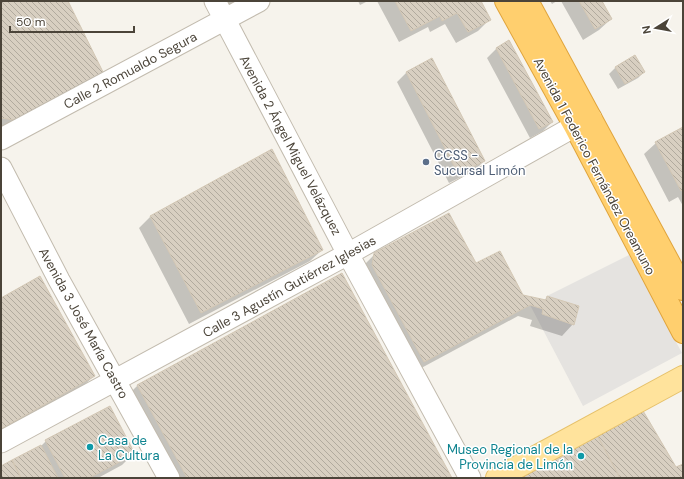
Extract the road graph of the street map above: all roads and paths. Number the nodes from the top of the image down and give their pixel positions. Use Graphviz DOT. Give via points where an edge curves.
graph roads {
  1 [pos="215,1"];
  2 [pos="259,1"];
  3 [pos="506,1"];
  4 [pos="527,1"];
  5 [pos="225,19"];
  6 [pos="583,122"];
  7 [pos="1,139"];
  8 [pos="1,168"];
  9 [pos="348,254"];
  10 [pos="683,289"];
  11 [pos="683,332"];
  12 [pos="683,377"];
  13 [pos="115,380"];
  14 [pos="1,442"];
  15 [pos="170,478"];
  16 [pos="470,478"];
  17 [pos="497,478"];
  1 -- 5 [label="street, Avenida 2 Ángel Miguel Velázquez"];
  2 -- 5 [label="street, Calle 2 Romualdo Segura"];
  3 -- 6 [label="highway, Avenida 1 Federico Fernández Oreamuno"];
  4 -- 6 [label="highway, Avenida 1 Federico Fernández Oreamuno"];
  5 -- 7 [label="street, Calle 2 Romualdo Segura"];
  5 -- 9 [label="street, Avenida 2 Ángel Miguel Velázquez"];
  6 -- 9 [label="street, Calle 3 Agustín Gutiérrez Iglesias"];
  6 -- 10 [label="highway, Avenida 1 Federico Fernández Oreamuno"];
  6 -- 11 [label="highway, Avenida 1 Federico Fernández Oreamuno"];
  8 -- 13 [label="street, Avenida 3 José María Castro"];
  9 -- 13 [label="street, Calle 3 Agustín Gutiérrez Iglesias"];
  9 -- 16 [label="street, Avenida 2 Ángel Miguel Velázquez"];
  12 -- 17 [label="main road"];
  13 -- 14 [label="street, Calle 3 Agustín Gutiérrez Iglesias"];
  13 -- 15 [label="street, Avenida 3 José María Castro"];
}
